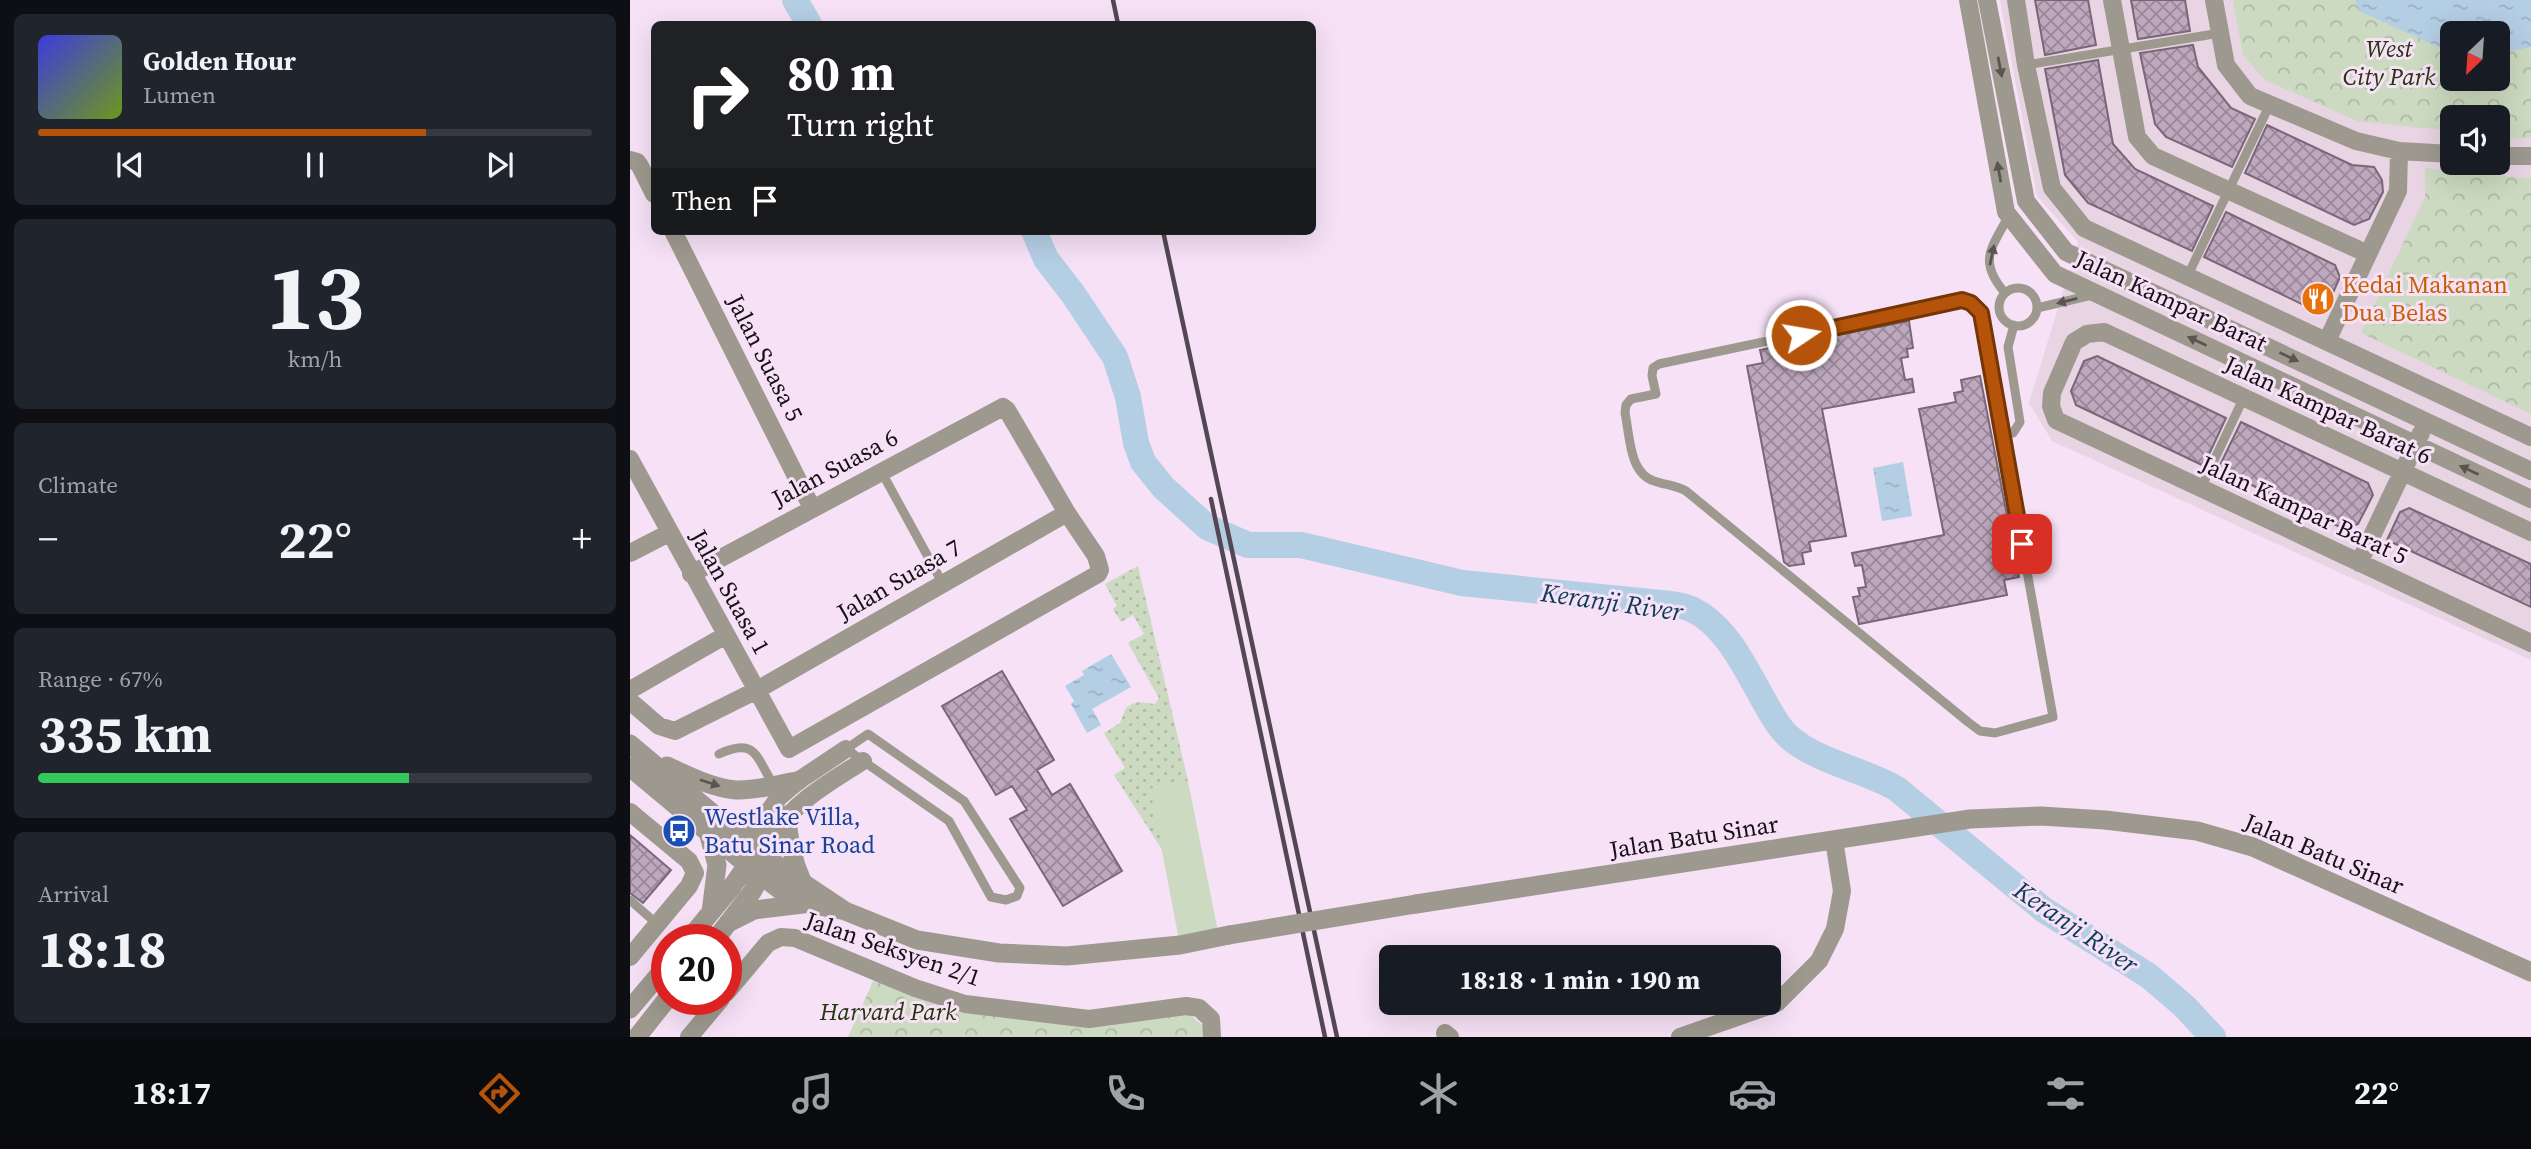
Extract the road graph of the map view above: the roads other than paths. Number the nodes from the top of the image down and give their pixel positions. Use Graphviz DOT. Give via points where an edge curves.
graph roads {
  1 [pos="2016,0"];
  2 [pos="2112,0"];
  3 [pos="2214,0"];
  4 [pos="1977,1"];
  5 [pos="2220,33"];
  6 [pos="2121,50"];
  7 [pos="2025,65"];
  8 [pos="2270,104"];
  9 [pos="2399,151"];
  10 [pos="2440,153"];
  11 [pos="2510,156"];
  12 [pos="2531,156"];
  13 [pos="630,160"];
  14 [pos="651,188"];
  15 [pos="2228,191"];
  16 [pos="2009,215"];
  17 [pos="675,235"];
  18 [pos="2368,254"];
  19 [pos="2187,277"];
  20 [pos="2005,293"];
  21 [pos="2097,293"];
  22 [pos="2037,308"];
  23 [pos="2014,325"];
  24 [pos="2327,341"];
  25 [pos="2244,397"];
  26 [pos="2056,421"];
  27 [pos="2427,422"];
  28 [pos="2003,436"];
  29 [pos="2531,437"];
  30 [pos="2416,444"];
  31 [pos="630,459"];
  32 [pos="881,471"];
  33 [pos="2531,471"];
  34 [pos="2403,472"];
  35 [pos="2201,488"];
  36 [pos="2531,499"];
  37 [pos="812,508"];
  38 [pos="1067,513"];
  39 [pos="2531,532"];
  40 [pos="669,533"];
  41 [pos="630,553"];
  42 [pos="2359,563"];
  43 [pos="691,574"];
  44 [pos="943,583"];
  45 [pos="726,635"];
  46 [pos="2531,643"];
  47 [pos="630,690"];
  48 [pos="757,690"];
  49 [pos="630,701"];
  50 [pos="630,744"];
  51 [pos="846,749"];
  52 [pos="719,754"];
  53 [pos="863,761"];
  54 [pos="638,762"];
  55 [pos="797,781"];
  56 [pos="772,784"];
  57 [pos="630,811"];
  58 [pos="787,815"];
  59 [pos="708,832"];
  60 [pos="1834,840"];
  61 [pos="754,859"];
  62 [pos="803,882"];
  63 [pos="630,900"];
  64 [pos="808,904"];
  65 [pos="845,911"];
  66 [pos="711,913"];
  67 [pos="728,923"];
  68 [pos="657,924"];
  69 [pos="702,924"];
  70 [pos="651,931"];
  71 [pos="630,957"];
  72 [pos="2531,972"];
  73 [pos="742,974"];
  74 [pos="651,984"];
  75 [pos="630,1009"];
  76 [pos="654,1015"];
  77 [pos="708,1015"];
  78 [pos="637,1037"];
  79 [pos="689,1037"];
  80 [pos="1212,1037"];
  81 [pos="1680,1037"];
  1 -- 7 [label="street"];
  2 -- 6 [label="street"];
  3 -- 5 [label="street"];
  16 -- 4 [label="street, Jalan Kampar Barat, one-way"];
  4 -- 27 [label="street, Jalan Kampar Barat, one-way" via="2026,201 2066,252"];
  5 -- 6 [label="lane"];
  5 -- 8 [label="street" via="2226,65 2250,96"];
  6 -- 7 [label="lane"];
  6 -- 15 [label="street" via="2137,137 2153,156"];
  7 -- 19 [label="street" via="2052,188 2084,228"];
  8 -- 9 [label="street" via="2356,141"];
  8 -- 15 [label="lane"];
  9 -- 10 [label="street"];
  9 -- 18 [label="street" via="2398,191"];
  11 -- 12 [label="street"];
  13 -- 14 [label="street" via="640,166"];
  15 -- 18 [label="street"];
  15 -- 19 [label="lane"];
  20 -- 16 [label="lane, one-way" via="1989,269 1989,258"];
  16 -- 21 [label="street, Jalan Kampar Barat" via="2055,274"];
  17 -- 37 [label="street, Jalan Suasa 5"];
  18 -- 24 [label="street"];
  19 -- 24 [label="street"];
  20 -- 22 [label="lane" via="2016,288 2029,291"];
  20 -- 23 [label="lane" via="1999,303 2000,315"];
  21 -- 22 [label="lane, one-way"];
  30 -- 21 [label="street, Jalan Kampar Barat, one-way"];
  22 -- 23 [label="lane" via="2027,324"];
  23 -- 28 [label="lane" via="2008,346 2020,422 2013,433"];
  24 -- 29 [label="street"];
  25 -- 26 [label="street, Jalan Kampar Barat 6" via="2104,332 2087,334 2074,342 2052,393"];
  25 -- 34 [label="street, Jalan Kampar Barat 6"];
  25 -- 35 [label="lane"];
  26 -- 35 [label="street, Jalan Kampar Barat 5"];
  27 -- 30 [label="street"];
  27 -- 33 [label="street, Jalan Kampar Barat"];
  28 -- 28 [label="lane" via="2053,717 1995,733 1980,731 1968,722 1686,491 1642,476 1625,413 1631,399 1656,394 1652,376 1659,364 1962,300 1981,313"];
  30 -- 34 [label="street"];
  36 -- 30 [label="street, Jalan Kampar Barat, one-way"];
  31 -- 40 [label="street, Jalan Suasa 1"];
  32 -- 37 [label="street, Jalan Suasa 6"];
  32 -- 38 [label="street, Jalan Suasa 6" via="1003,407"];
  32 -- 44 [label="lane"];
  34 -- 39 [label="street, Jalan Kampar Barat 6"];
  34 -- 42 [label="street"];
  35 -- 42 [label="street, Jalan Kampar Barat 5"];
  37 -- 43 [label="street, Jalan Suasa 6"];
  38 -- 44 [label="street, Jalan Suasa 7"];
  38 -- 48 [label="street, Jalan Suasa 1" via="1096,556 1098,574 789,748"];
  40 -- 41 [label="street"];
  40 -- 43 [label="street, Jalan Suasa 1"];
  42 -- 46 [label="street, Jalan Kampar Barat 5"];
  43 -- 45 [label="street, Jalan Suasa 1"];
  44 -- 48 [label="street, Jalan Suasa 7"];
  45 -- 47 [label="street"];
  45 -- 48 [label="street, Jalan Suasa 1"];
  48 -- 49 [label="street, Jalan Suasa 7" via="675,731 659,726"];
  50 -- 54 [label="street, Jalan Batu Sinar"];
  51 -- 53 [label="lane"];
  51 -- 53 [label="lane" via="868,734 964,801 1020,888 1017,895 1006,900 991,897 949,821"];
  51 -- 55 [label="street"];
  52 -- 56 [label="lane" via="746,747 755,753"];
  53 -- 58 [label="street"];
  54 -- 56 [label="street, one-way" via="736,790"];
  54 -- 59 [label="street, Jalan Batu Sinar"];
  54 -- 61 [label="street, Jalan Batu Sinar"];
  55 -- 56 [label="street"];
  55 -- 61 [label="street" via="779,797"];
  57 -- 68 [label="street" via="690,861 695,873"];
  58 -- 61 [label="street"];
  58 -- 62 [label="street" via="793,863"];
  59 -- 61 [label="street, Jalan Batu Sinar"];
  59 -- 66 [label="street" via="717,865"];
  60 -- 65 [label="street, Jalan Batu Sinar, bridge" via="1113,953 999,953 916,940"];
  60 -- 72 [label="street, Jalan Batu Sinar" via="1970,819 2041,816 2197,831 2253,847"];
  60 -- 81 [label="street" via="1842,891 1835,929 1819,961 1777,1003"];
  61 -- 62 [label="street, Jalan Batu Sinar"];
  61 -- 64 [label="street, Jalan Batu Sinar" via="784,893"];
  61 -- 66 [label="street"];
  61 -- 67 [label="street"];
  62 -- 65 [label="street, Jalan Batu Sinar"];
  63 -- 68 [label="lane"];
  64 -- 65 [label="street, Jalan Batu Sinar"];
  64 -- 67 [label="street" via="754,910"];
  66 -- 69 [label="street"];
  70 -- 71 [label="street"];
  73 -- 80 [label="street, Jalan Seksyen 2/1" via="768,943 781,937 965,1004 1089,1018 1199,1008 1211,1019"];
  74 -- 75 [label="street"];
  76 -- 78 [label="street"];
  77 -- 79 [label="street"];
}
